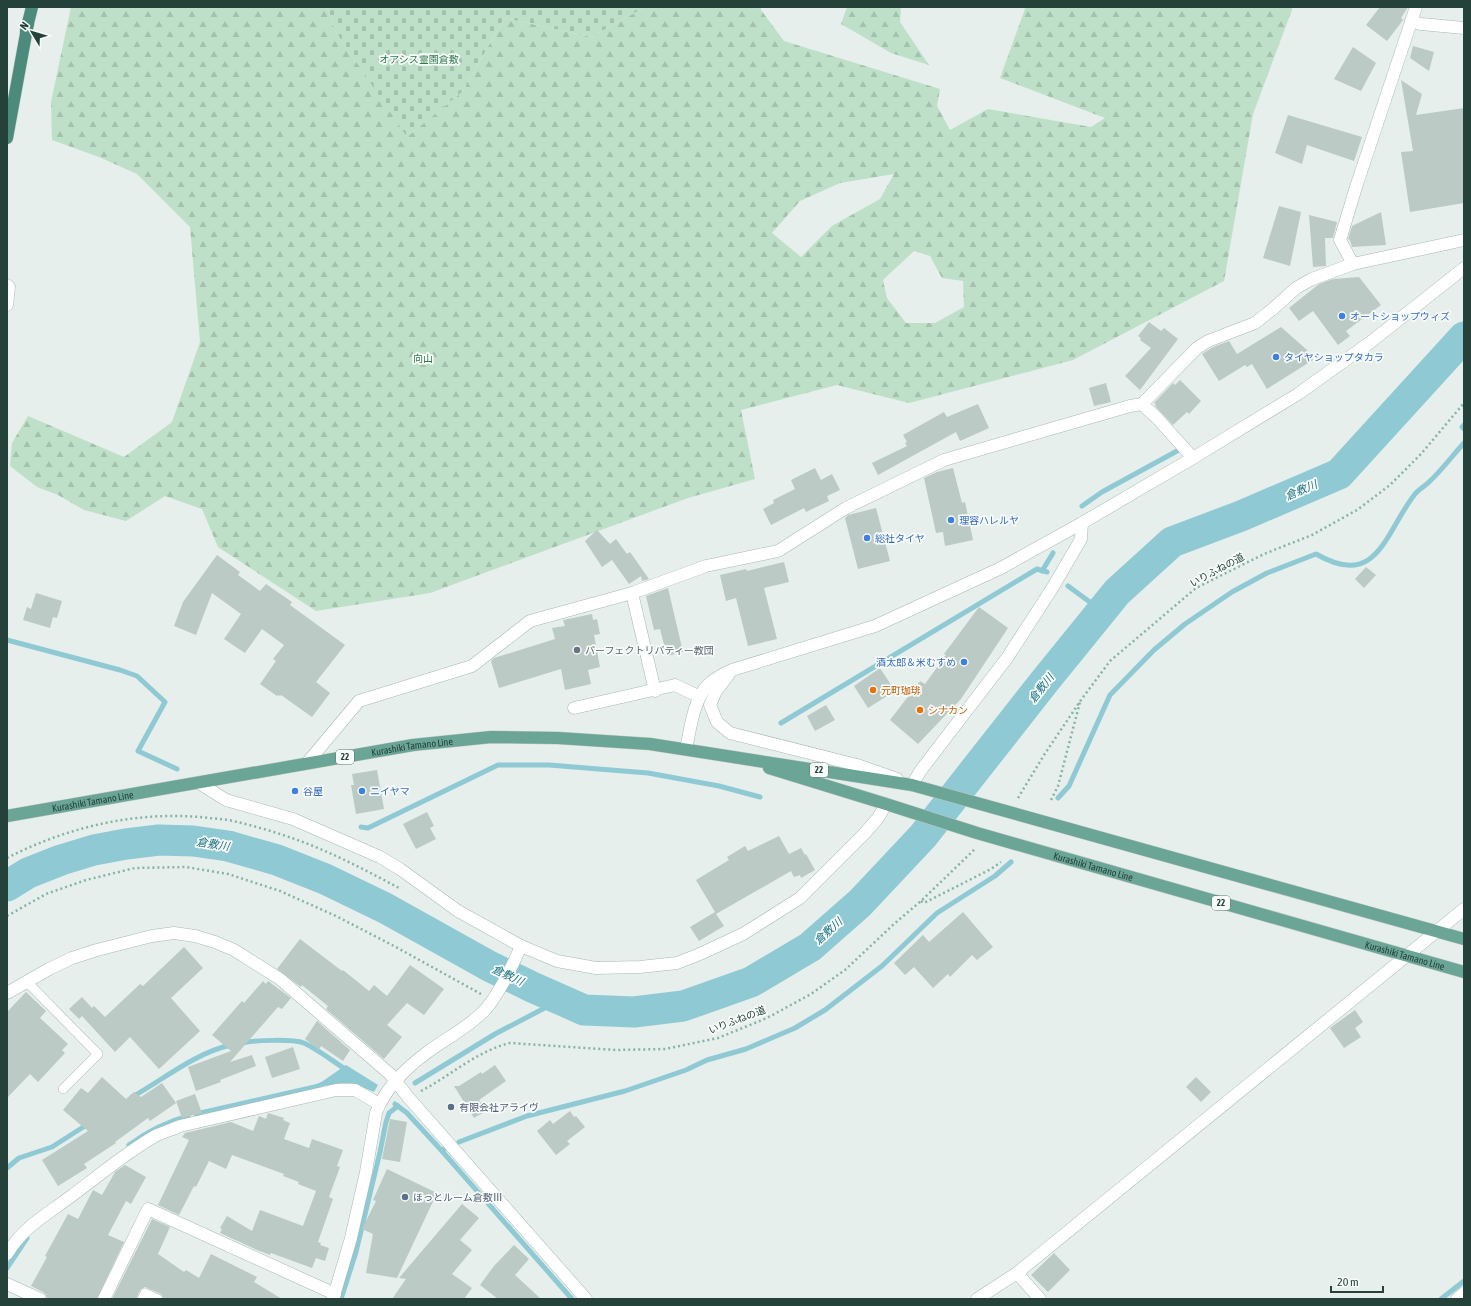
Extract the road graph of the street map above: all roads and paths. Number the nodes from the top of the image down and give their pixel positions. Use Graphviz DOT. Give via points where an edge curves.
graph roads {
  1 [pos="32,7"];
  2 [pos="1416,7"];
  3 [pos="1411,21"];
  4 [pos="28,23"];
  5 [pos="1464,28"];
  6 [pos="7,99"];
  7 [pos="7,138"];
  8 [pos="1464,240"];
  9 [pos="1353,264"];
  10 [pos="1464,268"];
  11 [pos="7,286"];
  12 [pos="7,305"];
  13 [pos="1464,402"];
  14 [pos="1142,404"];
  15 [pos="1193,458"];
  16 [pos="1082,523"];
  17 [pos="632,593"];
  18 [pos="732,670"];
  19 [pos="655,691"];
  20 [pos="700,697"];
  21 [pos="1081,700"];
  22 [pos="574,708"];
  23 [pos="686,749"];
  24 [pos="725,755"];
  25 [pos="307,763"];
  26 [pos="199,783"];
  27 [pos="912,784"];
  28 [pos="1018,798"];
  29 [pos="1051,800"];
  30 [pos="886,804"];
  31 [pos="7,816"];
  32 [pos="977,846"];
  33 [pos="7,858"];
  34 [pos="1001,862"];
  35 [pos="405,891"];
  36 [pos="921,901"];
  37 [pos="1464,909"];
  38 [pos="7,916"];
  39 [pos="1437,931"];
  40 [pos="1464,939"];
  41 [pos="520,949"];
  42 [pos="1407,956"];
  43 [pos="1464,972"];
  44 [pos="27,982"];
  45 [pos="7,993"];
  46 [pos="494,998"];
  47 [pos="395,1082"];
  48 [pos="63,1089"];
  49 [pos="408,1098"];
  50 [pos="379,1104"];
  51 [pos="7,1254"];
  52 [pos="1017,1273"];
  53 [pos="7,1284"];
  54 [pos="1464,1293"];
  55 [pos="334,1296"];
  56 [pos="40,1299"];
  57 [pos="104,1299"];
  58 [pos="142,1299"];
  59 [pos="158,1299"];
  60 [pos="586,1299"];
  61 [pos="977,1299"];
  62 [pos="1040,1299"];
  63 [pos="1457,1299"];
  1 -- 4 [label="highway"];
  2 -- 3 [label="street"];
  3 -- 5 [label="street"];
  3 -- 9 [label="street" via="1340,240"];
  4 -- 6 [label="highway"];
  4 -- 7 [label="highway"];
  8 -- 9 [label="street"];
  9 -- 14 [label="street" via="1312,279 1296,288 1255,323 1208,341 1197,348"];
  10 -- 15 [label="street" via="1372,341 1298,394"];
  11 -- 12 [label="street"];
  13 -- 21 [label="path, いりふねの道" via="1421,454 1390,485 1357,510 1312,535 1264,554 1196,588 1110,661"];
  14 -- 15 [label="street"];
  14 -- 17 [label="street" via="944,460 846,508 778,551 706,566"];
  15 -- 16 [label="street"];
  16 -- 18 [label="street" via="1002,568 875,626"];
  16 -- 27 [label="street" via="1081,539 1053,588 1007,658"];
  17 -- 19 [label="street"];
  17 -- 25 [label="street" via="530,621 472,666 359,700"];
  18 -- 20 [label="street" via="707,686"];
  18 -- 27 [label="street" via="716,691 710,705 717,722 730,733 857,765"];
  19 -- 20 [label="street" via="675,685"];
  19 -- 22 [label="street"];
  20 -- 23 [label="street" via="695,707"];
  21 -- 28 [label="path, いりふねの道"];
  21 -- 29 [label="path" via="1058,786"];
  23 -- 24 [label="main road, Kurashiki Tamano Line / 22"];
  23 -- 25 [label="main road, Kurashiki Tamano Line / 22" via="558,738 491,737 413,745"];
  24 -- 27 [label="main road, Kurashiki Tamano Line / 22"];
  24 -- 30 [label="main road, Kurashiki Tamano Line / 22"];
  25 -- 26 [label="main road, Kurashiki Tamano Line / 22"];
  26 -- 31 [label="main road, Kurashiki Tamano Line / 22"];
  26 -- 41 [label="street" via="226,800 293,819 380,856 467,917"];
  27 -- 39 [label="main road, Kurashiki Tamano Line / 22"];
  30 -- 41 [label="street" via="864,834 800,898 743,934 700,954 677,963 596,968 557,961"];
  30 -- 42 [label="main road, Kurashiki Tamano Line / 22" via="977,833"];
  32 -- 36 [label="path, いりふねの道"];
  33 -- 35 [label="path" via="24,849 97,825 142,817 186,815 232,820 292,838 337,856"];
  34 -- 36 [label="path" via="991,870 924,903"];
  36 -- 49 [label="path, いりふねの道" via="845,970 811,994 767,1018 718,1038 665,1049 616,1050 510,1043 498,1046"];
  37 -- 39 [label="street"];
  38 -- 46 [label="path" via="46,894 86,880 135,868 186,867 228,874 280,891 336,916 476,991"];
  39 -- 40 [label="main road, Kurashiki Tamano Line / 22"];
  39 -- 42 [label="street"];
  41 -- 46 [label="street"];
  42 -- 43 [label="main road, Kurashiki Tamano Line / 22"];
  42 -- 52 [label="street"];
  44 -- 45 [label="street"];
  44 -- 47 [label="street" via="72,958 116,945 174,933 195,936 234,950 280,979 390,1074"];
  44 -- 48 [label="lane" via="98,1054"];
  46 -- 47 [label="street" via="484,1012 429,1051"];
  47 -- 49 [label="street"];
  47 -- 50 [label="street"];
  49 -- 60 [label="street"];
  50 -- 51 [label="street" via="354,1090 336,1090 180,1126 159,1134 31,1225"];
  50 -- 55 [label="street" via="351,1238"];
  52 -- 61 [label="street"];
  52 -- 62 [label="street"];
  53 -- 56 [label="street"];
  54 -- 63 [label="street"];
  55 -- 57 [label="street" via="148,1209"];
  58 -- 59 [label="lane" via="145,1293"];
}
